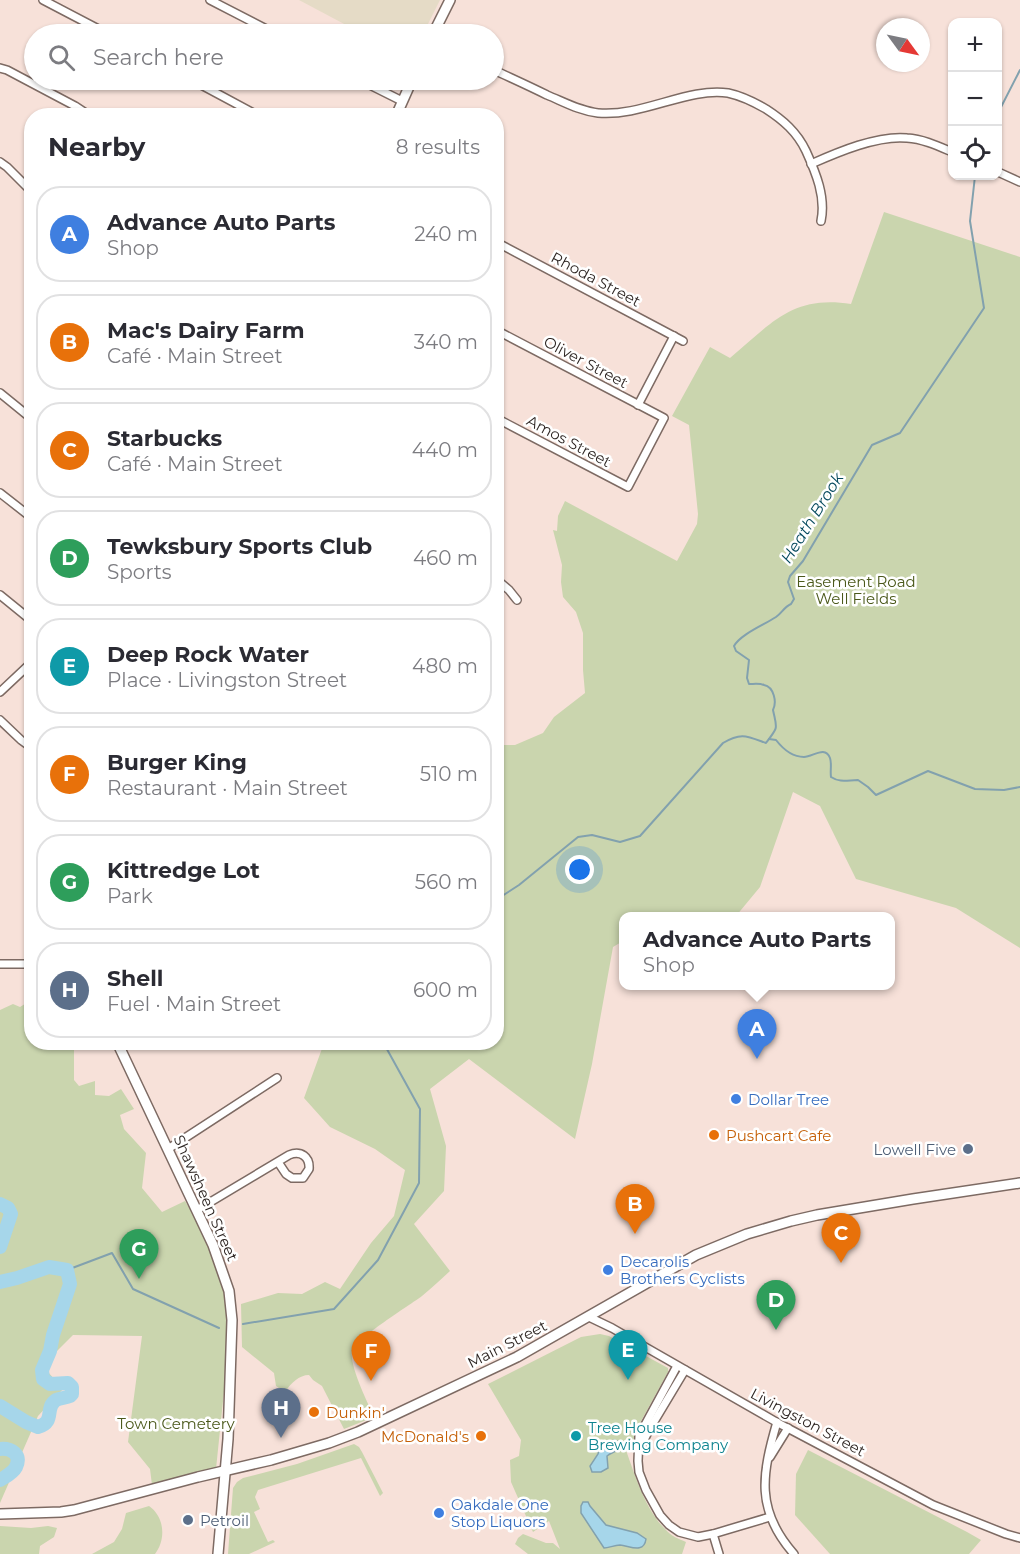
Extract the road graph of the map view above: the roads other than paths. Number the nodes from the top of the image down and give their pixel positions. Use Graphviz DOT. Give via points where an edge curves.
graph roads {
  1 [pos="43,0"];
  2 [pos="210,0"];
  3 [pos="450,0"];
  4 [pos="89,24"];
  5 [pos="257,24"];
  6 [pos="438,24"];
  7 [pos="0,68"];
  8 [pos="504,75"];
  9 [pos="24,79"];
  10 [pos="45,90"];
  11 [pos="211,90"];
  12 [pos="380,90"];
  13 [pos="407,90"];
  14 [pos="402,101"];
  15 [pos="78,108"];
  16 [pos="244,108"];
  17 [pos="399,108"];
  18 [pos="948,151"];
  19 [pos="0,162"];
  20 [pos="812,164"];
  21 [pos="1002,174"];
  22 [pos="1020,182"];
  23 [pos="24,184"];
  24 [pos="821,221"];
  25 [pos="504,246"];
  26 [pos="504,334"];
  27 [pos="674,336"];
  28 [pos="682,341"];
  29 [pos="0,393"];
  30 [pos="638,405"];
  31 [pos="24,412"];
  32 [pos="504,422"];
  33 [pos="628,487"];
  34 [pos="0,493"];
  35 [pos="24,512"];
  36 [pos="504,586"];
  37 [pos="0,595"];
  38 [pos="517,600"];
  39 [pos="24,614"];
  40 [pos="24,670"];
  41 [pos="0,692"];
  42 [pos="0,720"];
  43 [pos="24,742"];
  44 [pos="0,964"];
  45 [pos="24,964"];
  46 [pos="121,1050"];
  47 [pos="277,1078"];
  48 [pos="168,1149"];
  49 [pos="278,1162"];
  50 [pos="1020,1183"];
  51 [pos="197,1210"];
  52 [pos="589,1317"];
  53 [pos="677,1366"];
  54 [pos="684,1370"];
  55 [pos="777,1422"];
  56 [pos="788,1428"];
  57 [pos="639,1450"];
  58 [pos="769,1459"];
  59 [pos="225,1471"];
  60 [pos="0,1514"];
  61 [pos="770,1517"];
  62 [pos="713,1534"];
  63 [pos="1020,1538"];
  64 [pos="218,1554"];
  65 [pos="719,1554"];
  66 [pos="794,1554"];
  1 -- 4 [label="street"];
  2 -- 5 [label="street"];
  3 -- 6 [label="main road"];
  7 -- 9 [label="street"];
  8 -- 20 [label="street" via="598,113 626,112 703,94 736,95 783,121 799,138"];
  10 -- 15 [label="street"];
  11 -- 16 [label="street"];
  12 -- 14 [label="street"];
  13 -- 14 [label="main road"];
  14 -- 17 [label="main road"];
  18 -- 20 [label="street" via="905,137 884,139"];
  19 -- 23 [label="street"];
  20 -- 24 [label="street" via="822,198"];
  21 -- 22 [label="street"];
  25 -- 27 [label="street, Rhoda Street"];
  26 -- 30 [label="street, Oliver Street"];
  27 -- 28 [label="street, Rhoda Street"];
  27 -- 30 [label="street"];
  29 -- 31 [label="street"];
  30 -- 33 [label="street, Oliver Street" via="664,418"];
  32 -- 33 [label="street, Amos Street"];
  34 -- 35 [label="street"];
  36 -- 38 [label="street"];
  37 -- 39 [label="street"];
  40 -- 41 [label="street"];
  42 -- 43 [label="street"];
  44 -- 45 [label="street"];
  46 -- 48 [label="main road, Shawsheen Street"];
  47 -- 48 [label="street"];
  48 -- 51 [label="main road, Shawsheen Street"];
  49 -- 49 [label="street" via="299,1153 308,1159 309,1169 303,1178 292,1178"];
  49 -- 51 [label="street"];
  50 -- 52 [label="main road, Main Street" via="844,1210 765,1228 696,1255"];
  51 -- 59 [label="main road, Shawsheen Street" via="218,1257 231,1304"];
  52 -- 53 [label="street, Livingston Street"];
  52 -- 59 [label="main road, Main Street" via="517,1357 355,1433"];
  53 -- 54 [label="street, Livingston Street"];
  53 -- 57 [label="street" via="639,1436"];
  54 -- 55 [label="street, Livingston Street"];
  54 -- 57 [label="street"];
  55 -- 56 [label="street, Livingston Street"];
  55 -- 58 [label="street"];
  56 -- 58 [label="street"];
  56 -- 63 [label="street, Livingston Street" via="939,1508"];
  57 -- 62 [label="street" via="639,1472 660,1515 679,1532 698,1537"];
  58 -- 61 [label="street" via="764,1487"];
  59 -- 60 [label="main road, Main Street" via="74,1510"];
  59 -- 64 [label="main road, Shawsheen Street"];
  61 -- 62 [label="street"];
  61 -- 66 [label="street"];
  62 -- 65 [label="street"];
}
